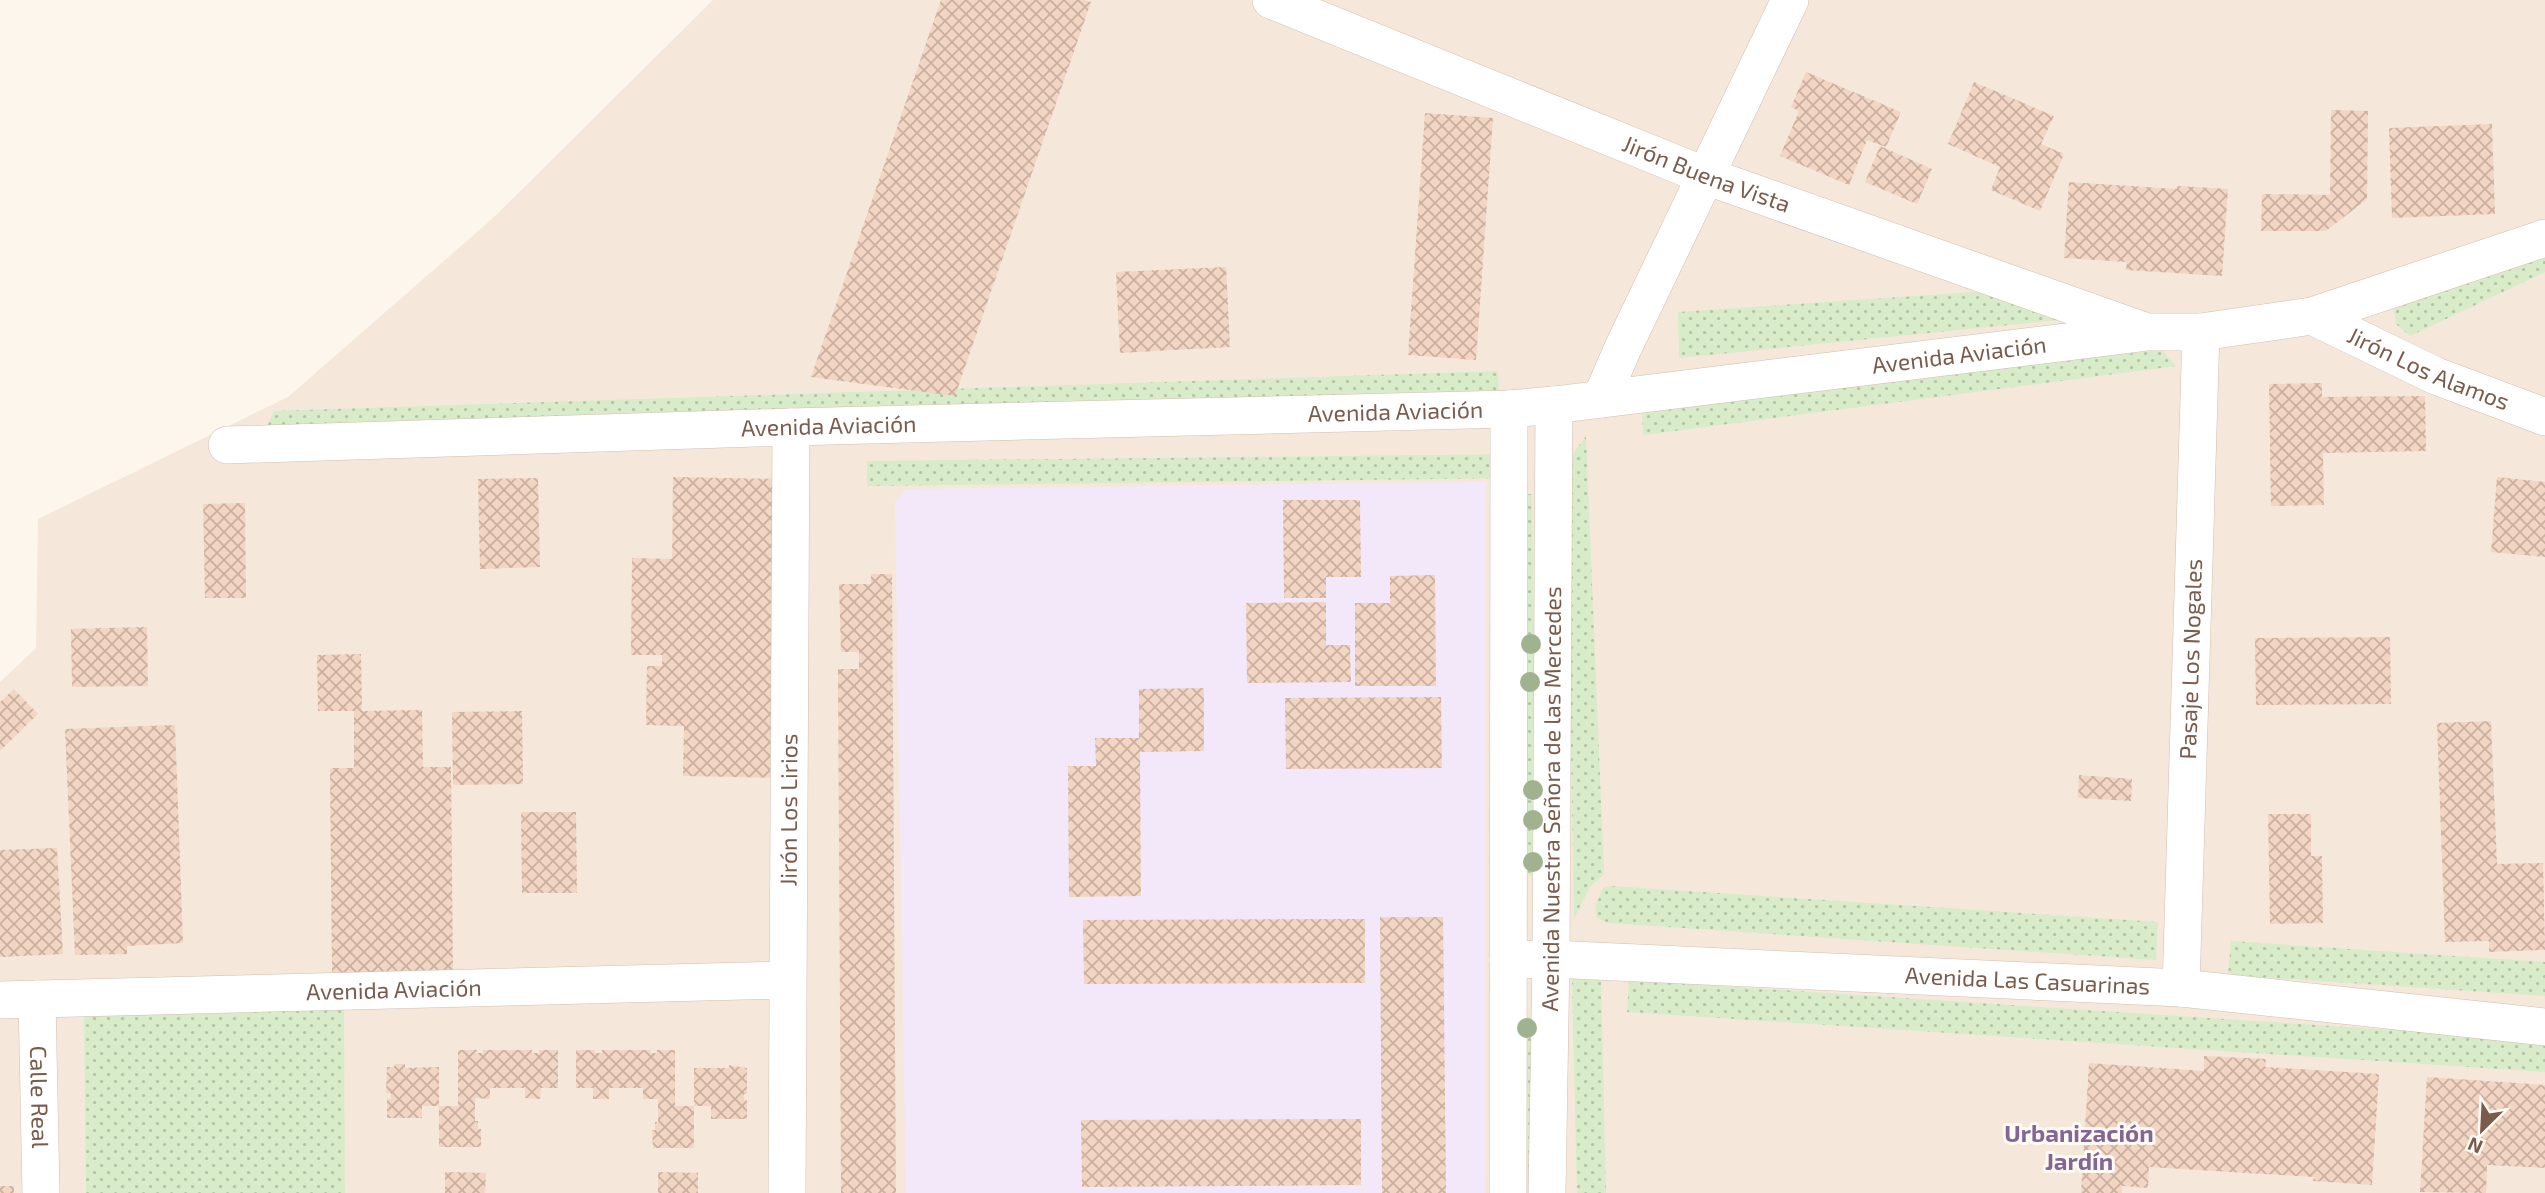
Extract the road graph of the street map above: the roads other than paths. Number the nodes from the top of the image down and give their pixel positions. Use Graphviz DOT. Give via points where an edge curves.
graph roads {
  1 [pos="1271,0"];
  2 [pos="1790,0"];
  3 [pos="1706,176"];
  4 [pos="2545,238"];
  5 [pos="2312,316"];
  6 [pos="2148,332"];
  7 [pos="2201,332"];
  8 [pos="1601,399"];
  9 [pos="1554,405"];
  10 [pos="1509,409"];
  11 [pos="2545,417"];
  12 [pos="791,427"];
  13 [pos="227,445"];
  14 [pos="1552,959"];
  15 [pos="1508,960"];
  16 [pos="788,980"];
  17 [pos="2182,988"];
  18 [pos="37,999"];
  19 [pos="0,1000"];
  20 [pos="2545,1027"];
  21 [pos="41,1193"];
  22 [pos="787,1193"];
  23 [pos="1508,1193"];
  24 [pos="1547,1193"];
  1 -- 3 [label="street, Jirón Buena Vista"];
  2 -- 3 [label="street"];
  3 -- 6 [label="street, Jirón Buena Vista"];
  3 -- 8 [label="street"];
  4 -- 5 [label="street, Avenida Aviación"];
  5 -- 7 [label="street, Avenida Aviación"];
  5 -- 11 [label="street, Jirón Los Alamos" via="2436,376"];
  6 -- 7 [label="street, Avenida Aviación"];
  6 -- 8 [label="street, Avenida Aviación"];
  7 -- 17 [label="street, Pasaje Los Nogales"];
  8 -- 9 [label="street, Avenida Aviación"];
  9 -- 10 [label="street, Avenida Aviación"];
  9 -- 14 [label="street, Avenida Nuestra Señora de las Mercedes"];
  10 -- 12 [label="street, Avenida Aviación"];
  10 -- 15 [label="street, Avenida Nuestra Señora de las Mercedes"];
  12 -- 13 [label="street, Avenida Aviación"];
  12 -- 16 [label="street, Jirón Los Lirios"];
  14 -- 15 [label="street, Avenida Las Casuarinas"];
  14 -- 17 [label="street, Avenida Las Casuarinas"];
  14 -- 24 [label="street, Avenida Nuestra Señora de las Mercedes"];
  15 -- 23 [label="street, Avenida Nuestra Señora de las Mercedes"];
  16 -- 18 [label="street, Avenida Aviación"];
  16 -- 22 [label="street, Jirón Los Lirios"];
  17 -- 20 [label="street, Avenida Las Casuarinas"];
  18 -- 19 [label="street, Avenida Aviación"];
  18 -- 21 [label="street, Calle Real"];
}
